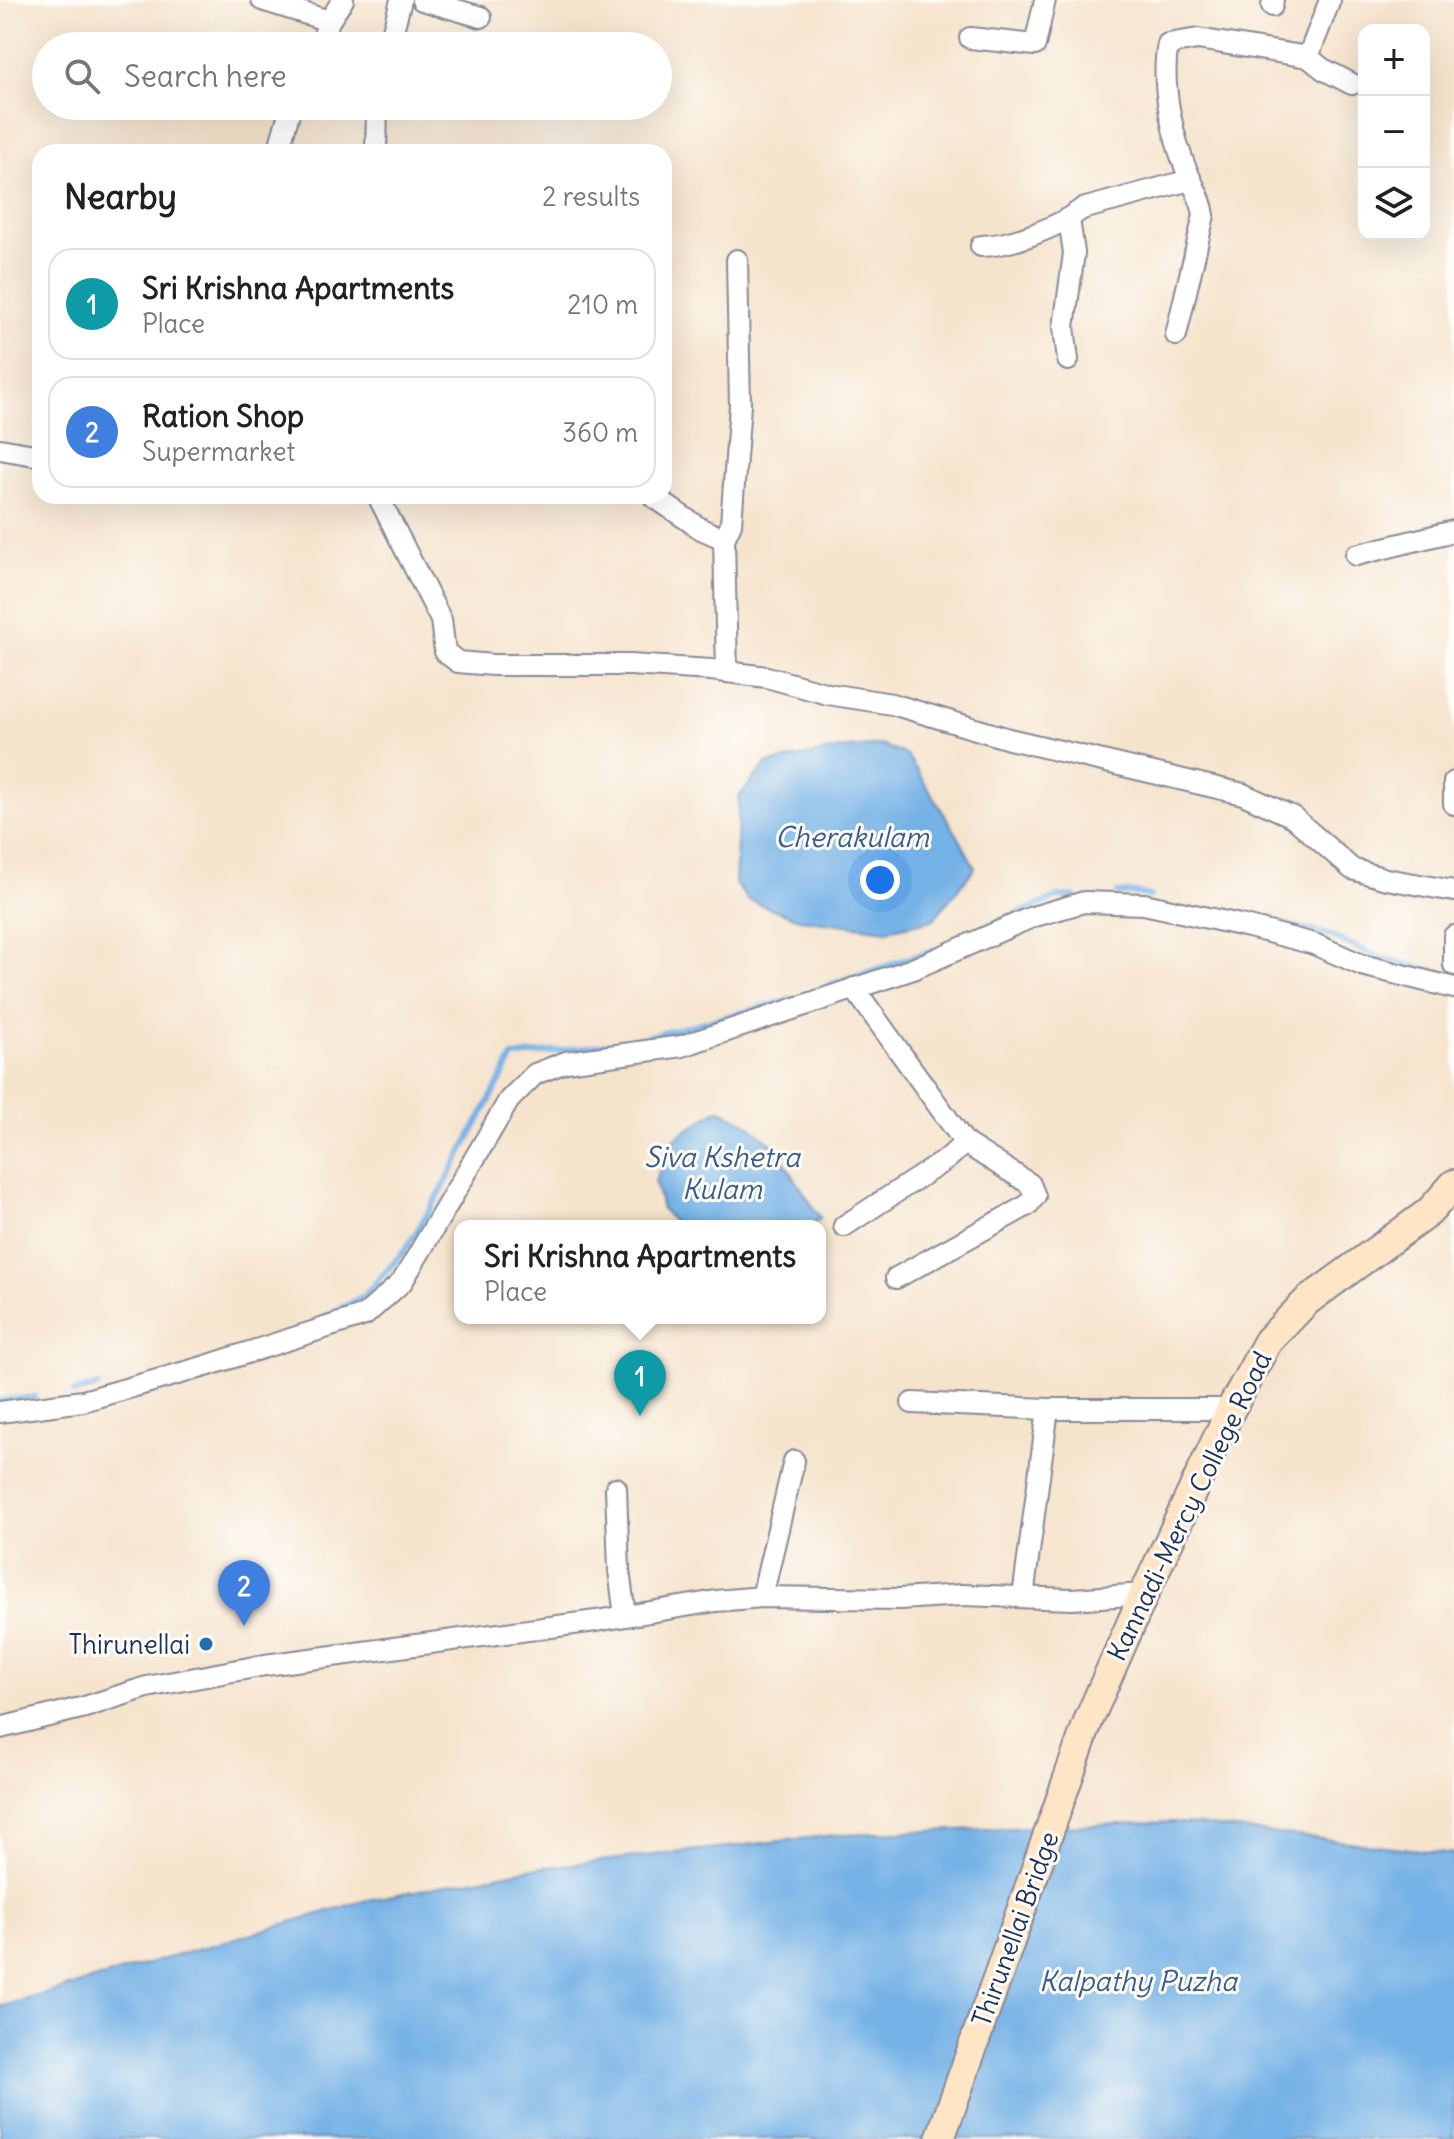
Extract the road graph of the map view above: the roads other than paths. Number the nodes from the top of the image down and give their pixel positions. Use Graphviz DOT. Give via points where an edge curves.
graph roads {
  1 [pos="262,0"];
  2 [pos="343,0"];
  3 [pos="401,0"];
  4 [pos="422,0"];
  5 [pos="1045,0"];
  6 [pos="1330,0"];
  7 [pos="481,17"];
  8 [pos="329,21"];
  9 [pos="325,32"];
  10 [pos="393,32"];
  11 [pos="970,38"];
  12 [pos="1308,57"];
  13 [pos="1352,84"];
  14 [pos="287,120"];
  15 [pos="377,120"];
  16 [pos="280,144"];
  17 [pos="376,144"];
  18 [pos="1190,180"];
  19 [pos="1069,219"];
  20 [pos="981,246"];
  21 [pos="737,260"];
  22 [pos="1176,335"];
  23 [pos="1068,360"];
  24 [pos="0,449"];
  25 [pos="32,455"];
  26 [pos="382,504"];
  27 [pos="664,504"];
  28 [pos="1454,531"];
  29 [pos="724,539"];
  30 [pos="1356,555"];
  31 [pos="727,672"];
  32 [pos="1454,782"];
  33 [pos="1454,804"];
  34 [pos="1454,891"];
  35 [pos="1454,936"];
  36 [pos="1454,965"];
  37 [pos="854,988"];
  38 [pos="1454,988"];
  39 [pos="965,1143"];
  40 [pos="1454,1184"];
  41 [pos="844,1226"];
  42 [pos="896,1278"];
  43 [pos="912,1403"];
  44 [pos="1048,1409"];
  45 [pos="1231,1409"];
  46 [pos="0,1412"];
  47 [pos="794,1461"];
  48 [pos="616,1488"];
  49 [pos="1144,1594"];
  50 [pos="762,1597"];
  51 [pos="1023,1597"];
  52 [pos="625,1616"];
  53 [pos="1089,1719"];
  54 [pos="0,1728"];
  55 [pos="940,2139"];
  1 -- 8 [label="street"];
  2 -- 8 [label="street"];
  3 -- 10 [label="street"];
  4 -- 7 [label="street"];
  5 -- 11 [label="street" via="1035,45"];
  6 -- 12 [label="street"];
  8 -- 9 [label="street"];
  12 -- 13 [label="street"];
  12 -- 18 [label="street" via="1198,39 1168,44 1168,106"];
  14 -- 16 [label="street"];
  15 -- 17 [label="street"];
  18 -- 19 [label="street" via="1082,209"];
  18 -- 22 [label="street" via="1204,215"];
  19 -- 20 [label="street" via="999,246"];
  19 -- 23 [label="street" via="1074,253 1064,327"];
  21 -- 29 [label="street" via="740,405 731,524"];
  24 -- 25 [label="street"];
  26 -- 31 [label="street" via="441,620 445,652 458,662"];
  27 -- 29 [label="street"];
  28 -- 30 [label="street"];
  29 -- 31 [label="street"];
  31 -- 34 [label="street" via="892,704 1009,739 1243,794 1293,817 1352,869"];
  32 -- 33 [label="street"];
  35 -- 36 [label="street"];
  37 -- 38 [label="street" via="1032,917 1084,902 1144,904 1249,927 1314,944 1362,965"];
  37 -- 39 [label="street"];
  37 -- 46 [label="street" via="682,1046 566,1062 535,1074 509,1100 402,1282 365,1315 83,1401"];
  39 -- 41 [label="street"];
  39 -- 42 [label="street" via="1030,1184 1035,1196 1028,1205"];
  40 -- 45 [label="main road, Kannadi-Mercy College Road" via="1429,1212 1307,1301 1268,1341"];
  43 -- 44 [label="street"];
  44 -- 45 [label="street"];
  44 -- 51 [label="street"];
  45 -- 49 [label="main road, Kannadi-Mercy College Road"];
  47 -- 50 [label="street"];
  48 -- 52 [label="street"];
  49 -- 51 [label="street"];
  49 -- 53 [label="main road, Kannadi-Mercy College Road"];
  50 -- 51 [label="street"];
  50 -- 52 [label="street"];
  52 -- 54 [label="street" via="265,1665 147,1687"];
  53 -- 55 [label="main road, Thirunellai Bridge"];
}
